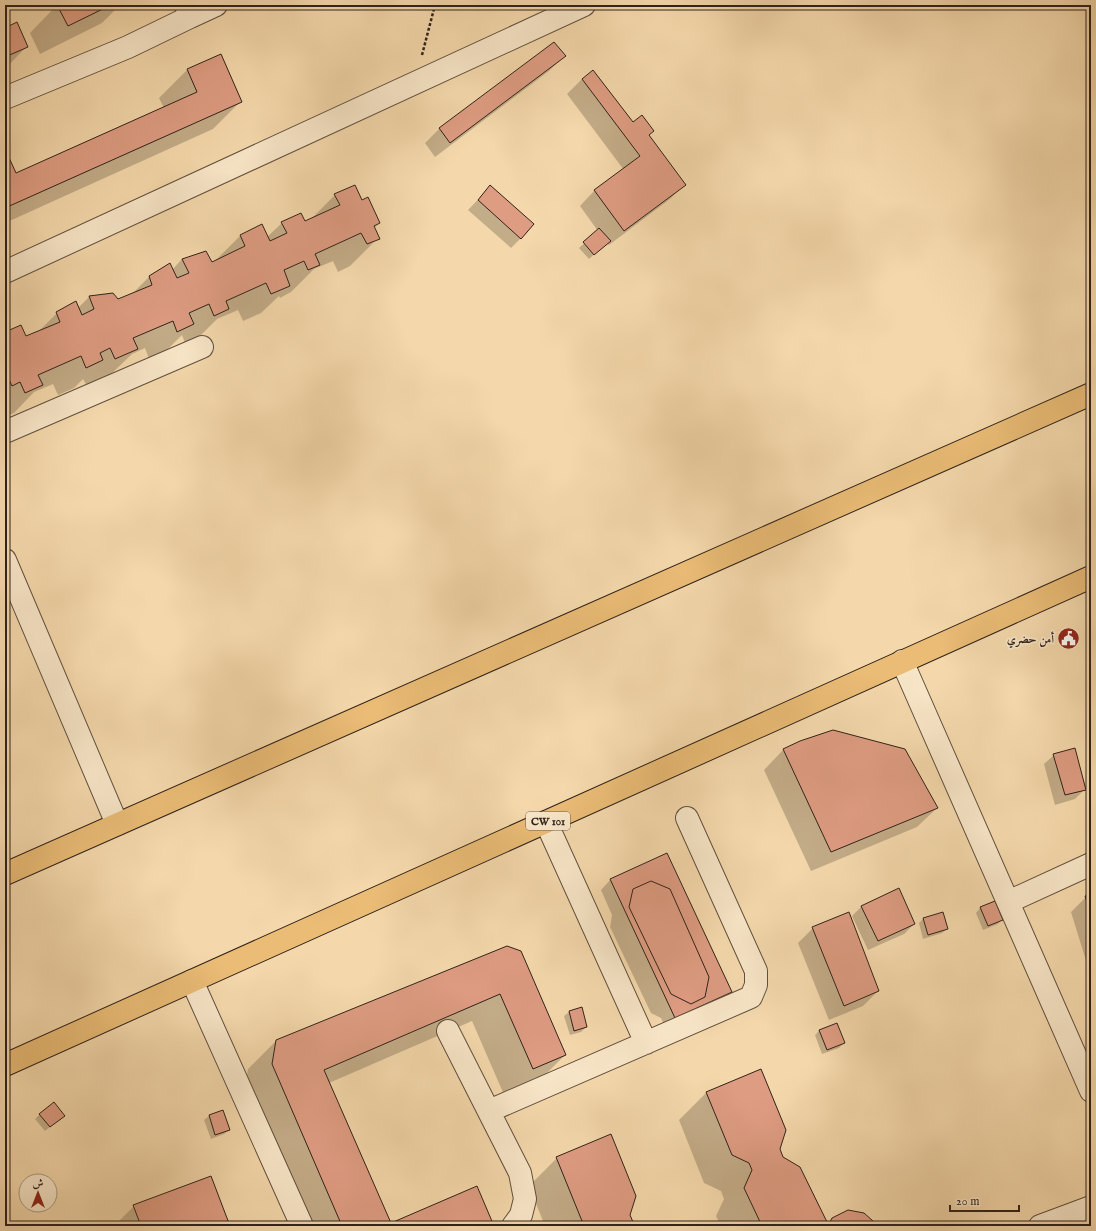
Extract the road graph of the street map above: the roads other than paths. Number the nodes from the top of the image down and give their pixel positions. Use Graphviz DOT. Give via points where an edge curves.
graph roads {
  1 [pos="216,5"];
  2 [pos="584,5"];
  3 [pos="188,11"];
  4 [pos="5,98"];
  5 [pos="5,272"];
  6 [pos="202,347"];
  7 [pos="1091,394"];
  8 [pos="5,432"];
  9 [pos="5,560"];
  10 [pos="1091,576"];
  11 [pos="902,661"];
  12 [pos="687,818"];
  13 [pos="546,822"];
  14 [pos="117,824"];
  15 [pos="1091,864"];
  16 [pos="5,874"];
  17 [pos="1008,902"];
  18 [pos="192,981"];
  19 [pos="448,1031"];
  20 [pos="646,1043"];
  21 [pos="5,1065"];
  22 [pos="1091,1091"];
  23 [pos="489,1111"];
  24 [pos="1091,1207"];
  25 [pos="302,1226"];
  26 [pos="513,1226"];
  27 [pos="1040,1226"];
  1 -- 3 [label="street"];
  2 -- 5 [label="street"];
  3 -- 4 [label="street" via="128,47"];
  6 -- 8 [label="street"];
  7 -- 14 [label="main road"];
  9 -- 14 [label="street"];
  10 -- 11 [label="main road, CW 101"];
  11 -- 13 [label="main road, CW 101"];
  11 -- 17 [label="street"];
  12 -- 20 [label="street" via="756,971 756,985 751,997"];
  13 -- 18 [label="main road, CW 101"];
  13 -- 20 [label="street"];
  14 -- 16 [label="main road"];
  15 -- 17 [label="street"];
  17 -- 22 [label="street"];
  18 -- 21 [label="main road, CW 101"];
  18 -- 25 [label="street"];
  19 -- 23 [label="street"];
  20 -- 23 [label="street"];
  23 -- 26 [label="street" via="520,1173 525,1199 521,1216"];
  24 -- 27 [label="street"];
}
